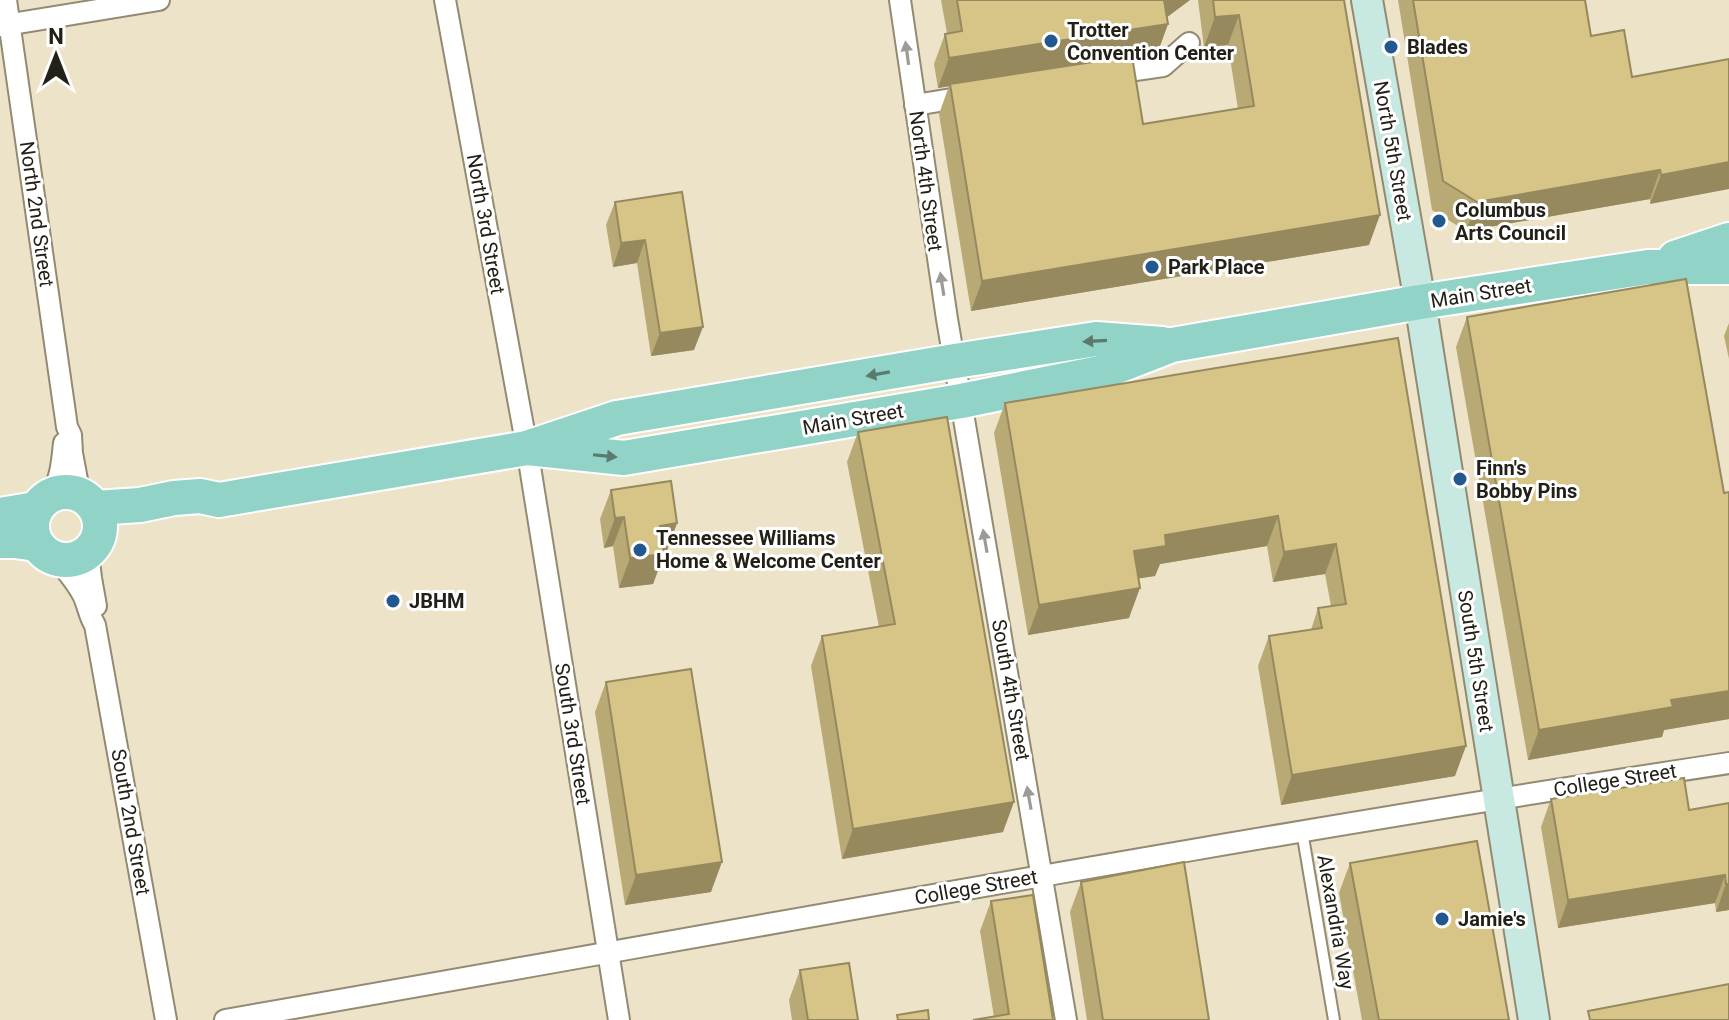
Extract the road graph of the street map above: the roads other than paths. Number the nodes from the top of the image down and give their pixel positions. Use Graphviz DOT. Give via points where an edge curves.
graph roads {
  1 [pos="6,0"];
  2 [pos="159,0"];
  3 [pos="445,0"];
  4 [pos="900,0"];
  5 [pos="1367,0"];
  6 [pos="5,26"];
  7 [pos="1189,43"];
  8 [pos="1090,77"];
  9 [pos="988,93"];
  10 [pos="915,105"];
  11 [pos="1729,240"];
  12 [pos="1648,267"];
  13 [pos="1729,267"];
  14 [pos="1420,302"];
  15 [pos="1172,345"];
  16 [pos="955,361"];
  17 [pos="961,401"];
  18 [pos="67,427"];
  19 [pos="527,448"];
  20 [pos="219,500"];
  21 [pos="65,502"];
  22 [pos="0,515"];
  23 [pos="0,541"];
  24 [pos="69,549"];
  25 [pos="95,625"];
  26 [pos="1729,763"];
  27 [pos="1497,798"];
  28 [pos="1302,831"];
  29 [pos="1042,875"];
  30 [pos="608,954"];
  31 [pos="166,1020"];
  32 [pos="225,1020"];
  33 [pos="619,1020"];
  34 [pos="1066,1020"];
  35 [pos="1334,1020"];
  36 [pos="1534,1020"];
  1 -- 6 [label="street, North 2nd Street"];
  2 -- 6 [label="street"];
  3 -- 19 [label="street, North 3rd Street"];
  10 -- 4 [label="street, North 4th Street, one-way"];
  5 -- 14 [label="street, North 5th Street"];
  6 -- 18 [label="street, North 2nd Street"];
  7 -- 8 [label="street" via="1163,66"];
  9 -- 10 [label="street"];
  16 -- 10 [label="street, North 4th Street, one-way"];
  11 -- 12 [label="main road, Main Street"];
  12 -- 13 [label="main road, Main Street"];
  12 -- 14 [label="main road, Main Street"];
  14 -- 15 [label="main road, Main Street"];
  14 -- 27 [label="street, South 5th Street"];
  15 -- 16 [label="main road, Main Street, one-way" via="1096,339"];
  15 -- 17 [label="main road, Main Street" via="1100,373"];
  16 -- 17 [label="street, South 4th Street"];
  16 -- 19 [label="main road, Main Street, one-way" via="617,418"];
  19 -- 17 [label="main road, Main Street, one-way" via="624,458"];
  29 -- 17 [label="street, South 4th Street, one-way"];
  18 -- 21 [label="street, North 2nd Street" via="72,453"];
  18 -- 21 [label="street, North 2nd Street" via="56,487"];
  19 -- 20 [label="main road, Main Street"];
  19 -- 30 [label="street, South 3rd Street"];
  20 -- 21 [label="main road, Main Street" via="200,496 140,505"];
  20 -- 24 [label="main road, Main Street" via="202,513"];
  21 -- 22 [label="main road, Main Street"];
  21 -- 24 [label="main road" via="100,525"];
  21 -- 24 [label="main road" via="32,517 31,526 32,535"];
  23 -- 24 [label="main road, Main Street"];
  24 -- 25 [label="street, South 2nd Street"];
  24 -- 25 [label="street, South 2nd Street" via="91,578"];
  25 -- 31 [label="street, South 2nd Street"];
  26 -- 27 [label="street, College Street"];
  27 -- 28 [label="street, College Street"];
  27 -- 36 [label="street, South 5th Street"];
  28 -- 29 [label="street, College Street"];
  28 -- 35 [label="lane, Alexandria Way"];
  29 -- 30 [label="street, College Street"];
  29 -- 34 [label="street, South 4th Street"];
  30 -- 32 [label="street, College Street"];
  30 -- 33 [label="street, South 3rd Street"];
}
